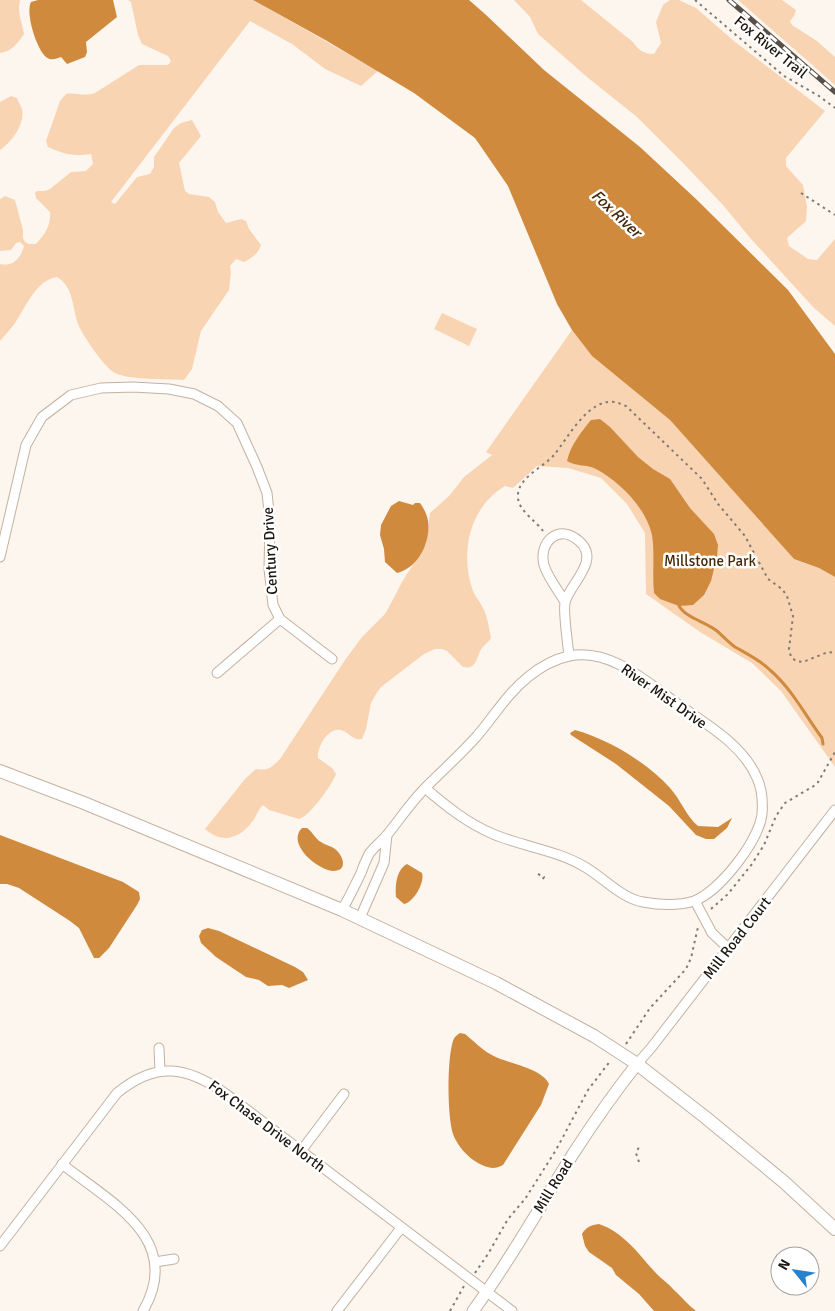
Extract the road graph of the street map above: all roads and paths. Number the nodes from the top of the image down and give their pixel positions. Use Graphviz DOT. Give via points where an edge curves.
graph roads {
  1 [pos="695,0"];
  2 [pos="835,108"];
  3 [pos="801,193"];
  4 [pos="835,215"];
  5 [pos="549,539"];
  6 [pos="0,557"];
  7 [pos="565,602"];
  8 [pos="280,619"];
  9 [pos="835,653"];
  10 [pos="569,656"];
  11 [pos="332,659"];
  12 [pos="217,672"];
  13 [pos="835,752"];
  14 [pos="0,771"];
  15 [pos="425,788"];
  16 [pos="835,810"];
  17 [pos="387,835"];
  18 [pos="538,874"];
  19 [pos="541,882"];
  20 [pos="694,901"];
  21 [pos="342,910"];
  22 [pos="709,911"];
  23 [pos="360,918"];
  24 [pos="699,927"];
  25 [pos="728,948"];
  26 [pos="629,1042"];
  27 [pos="159,1048"];
  28 [pos="637,1064"];
  29 [pos="160,1071"];
  30 [pos="598,1077"];
  31 [pos="344,1094"];
  32 [pos="640,1145"];
  33 [pos="301,1151"];
  34 [pos="639,1162"];
  35 [pos="62,1164"];
  36 [pos="401,1228"];
  37 [pos="835,1229"];
  38 [pos="0,1246"];
  39 [pos="174,1259"];
  40 [pos="155,1262"];
  41 [pos="476,1272"];
  42 [pos="463,1287"];
  43 [pos="487,1292"];
  44 [pos="143,1311"];
  45 [pos="337,1311"];
  46 [pos="450,1311"];
  47 [pos="473,1311"];
  48 [pos="512,1311"];
  1 -- 2 [label="path, Fox River Trail" via="784,76"];
  3 -- 4 [label="path"];
  5 -- 7 [label="street" via="542,555 544,567"];
  5 -- 7 [label="street" via="558,534 570,535 585,549 584,571"];
  5 -- 9 [label="path" via="521,506 519,489 554,455 587,413 607,402 626,406 702,479 745,536 768,579 787,596 793,616 791,657 803,662 828,652"];
  6 -- 8 [label="street, Century Drive" via="26,445 42,417 71,395 101,388 133,386 194,394 218,406 237,423 248,445 266,493 270,521 269,569 273,605"];
  7 -- 10 [label="street"];
  8 -- 11 [label="street"];
  8 -- 12 [label="street"];
  10 -- 15 [label="street, River Mist Drive" via="529,676 509,695 476,737"];
  10 -- 20 [label="street, River Mist Drive" via="605,659 640,676 731,743 749,762 758,779 762,816 750,845 716,887"];
  13 -- 22 [label="path" via="818,784 785,803 752,864 728,894"];
  14 -- 21 [label="main road"];
  15 -- 17 [label="street, River Mist Drive"];
  15 -- 20 [label="street, River Mist Drive" via="469,823 495,835 558,854 640,902 670,905"];
  16 -- 25 [label="street, Mill Road Court"];
  17 -- 21 [label="street, River Mist Drive" via="369,854"];
  17 -- 23 [label="street, River Mist Drive" via="384,863"];
  18 -- 19 [label="path" via="544,877"];
  20 -- 25 [label="street" via="712,933"];
  21 -- 23 [label="main road"];
  23 -- 28 [label="main road" via="496,983 594,1036"];
  24 -- 26 [label="path" via="686,969 650,1008"];
  25 -- 28 [label="street, Mill Road Court"];
  27 -- 29 [label="street"];
  28 -- 37 [label="main road" via="784,1182"];
  28 -- 43 [label="street, Mill Road" via="573,1154"];
  29 -- 33 [label="street, Fox Chase Drive North" via="184,1072 199,1077"];
  29 -- 35 [label="street, Fox Chase Drive North" via="130,1082 117,1093"];
  30 -- 41 [label="path" via="556,1150"];
  31 -- 33 [label="street"];
  32 -- 34 [label="path" via="636,1153"];
  33 -- 36 [label="street, Fox Chase Drive North"];
  35 -- 38 [label="street, Fox Chase Drive North"];
  35 -- 40 [label="street" via="133,1219 151,1245"];
  36 -- 43 [label="street, Fox Chase Drive North"];
  36 -- 45 [label="street"];
  39 -- 40 [label="street"];
  40 -- 44 [label="street" via="155,1281"];
  42 -- 46 [label="path"];
  43 -- 47 [label="street, Mill Road"];
  43 -- 48 [label="street, Fox Chase Drive North"];
}
